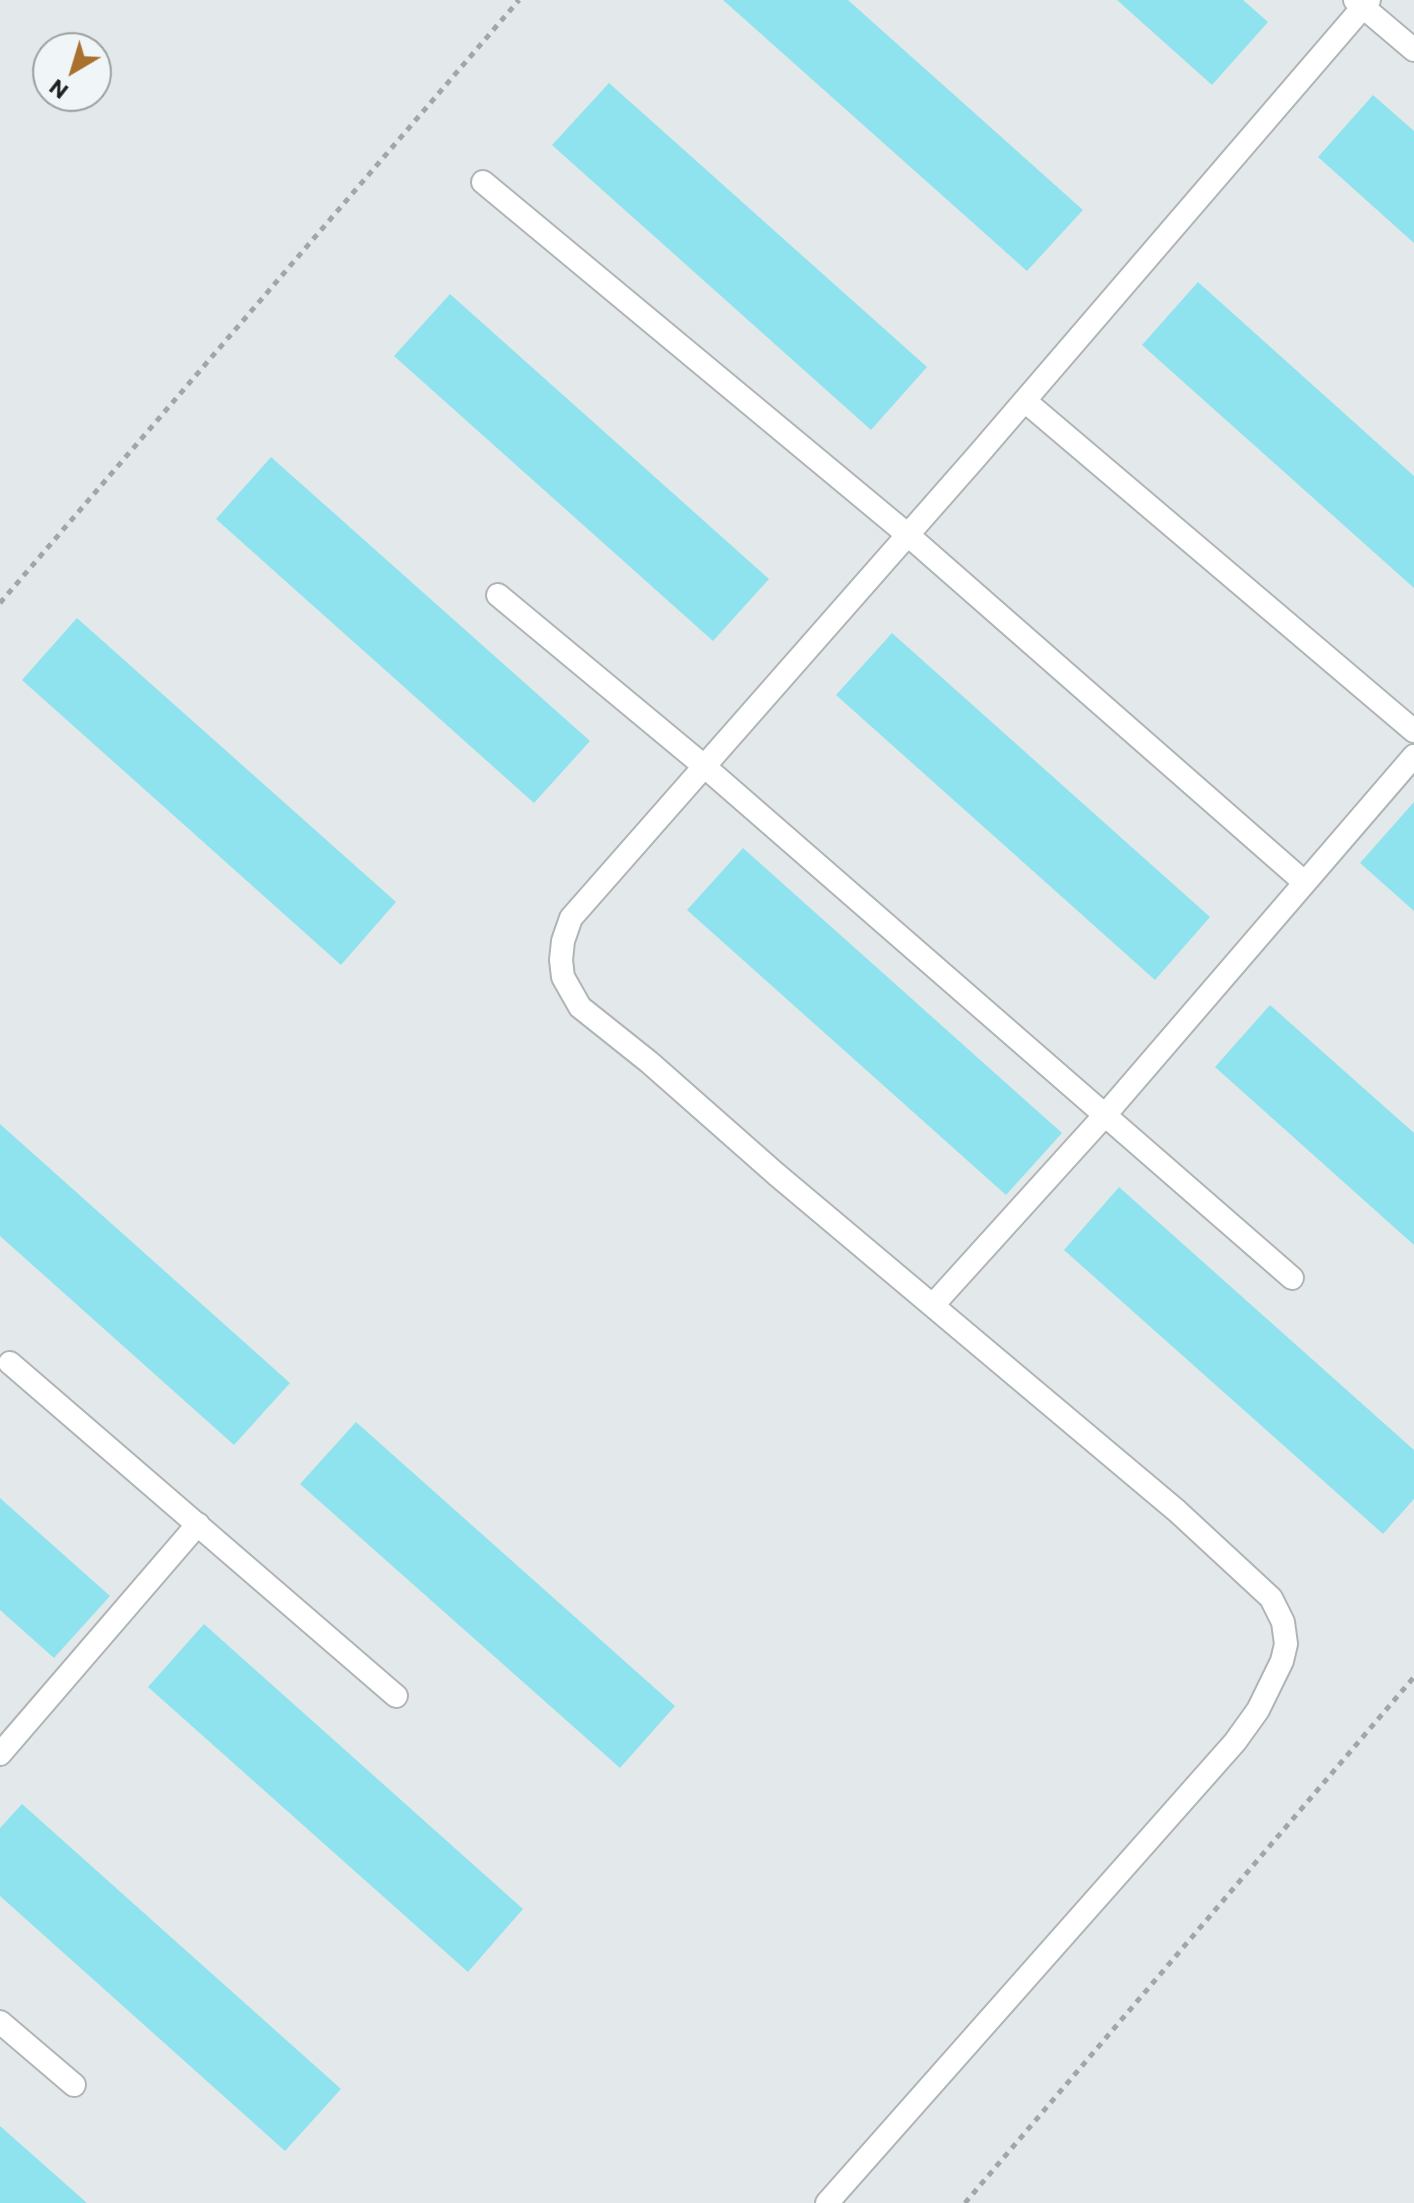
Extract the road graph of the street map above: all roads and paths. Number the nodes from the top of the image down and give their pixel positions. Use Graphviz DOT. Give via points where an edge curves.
graph roads {
  1 [pos="519,0"];
  2 [pos="1363,2"];
  3 [pos="1414,50"];
  4 [pos="483,182"];
  5 [pos="1025,401"];
  6 [pos="908,535"];
  7 [pos="498,595"];
  8 [pos="0,603"];
  9 [pos="1414,731"];
  10 [pos="1414,756"];
  11 [pos="704,766"];
  12 [pos="1304,882"];
  13 [pos="1105,1115"];
  14 [pos="1292,1278"];
  15 [pos="933,1305"];
  16 [pos="10,1363"];
  17 [pos="198,1524"];
  18 [pos="1414,1677"];
  19 [pos="396,1696"];
  20 [pos="0,1754"];
  21 [pos="0,2022"];
  22 [pos="74,2085"];
  23 [pos="827,2203"];
  24 [pos="965,2203"];
  1 -- 8 [label="path"];
  2 -- 3 [label="lane"];
  2 -- 5 [label="lane"];
  4 -- 6 [label="lane"];
  5 -- 6 [label="lane"];
  5 -- 9 [label="lane"];
  6 -- 11 [label="lane"];
  6 -- 12 [label="lane"];
  7 -- 11 [label="lane"];
  10 -- 12 [label="lane"];
  11 -- 13 [label="lane"];
  11 -- 15 [label="lane" via="571,918 563,941 563,977 580,1007"];
  12 -- 13 [label="lane"];
  13 -- 14 [label="lane"];
  13 -- 15 [label="lane"];
  15 -- 23 [label="lane" via="1177,1511 1271,1598 1286,1644 1270,1688 1235,1742"];
  16 -- 17 [label="lane"];
  17 -- 19 [label="lane"];
  17 -- 20 [label="lane"];
  18 -- 24 [label="path"];
  21 -- 22 [label="lane"];
}
